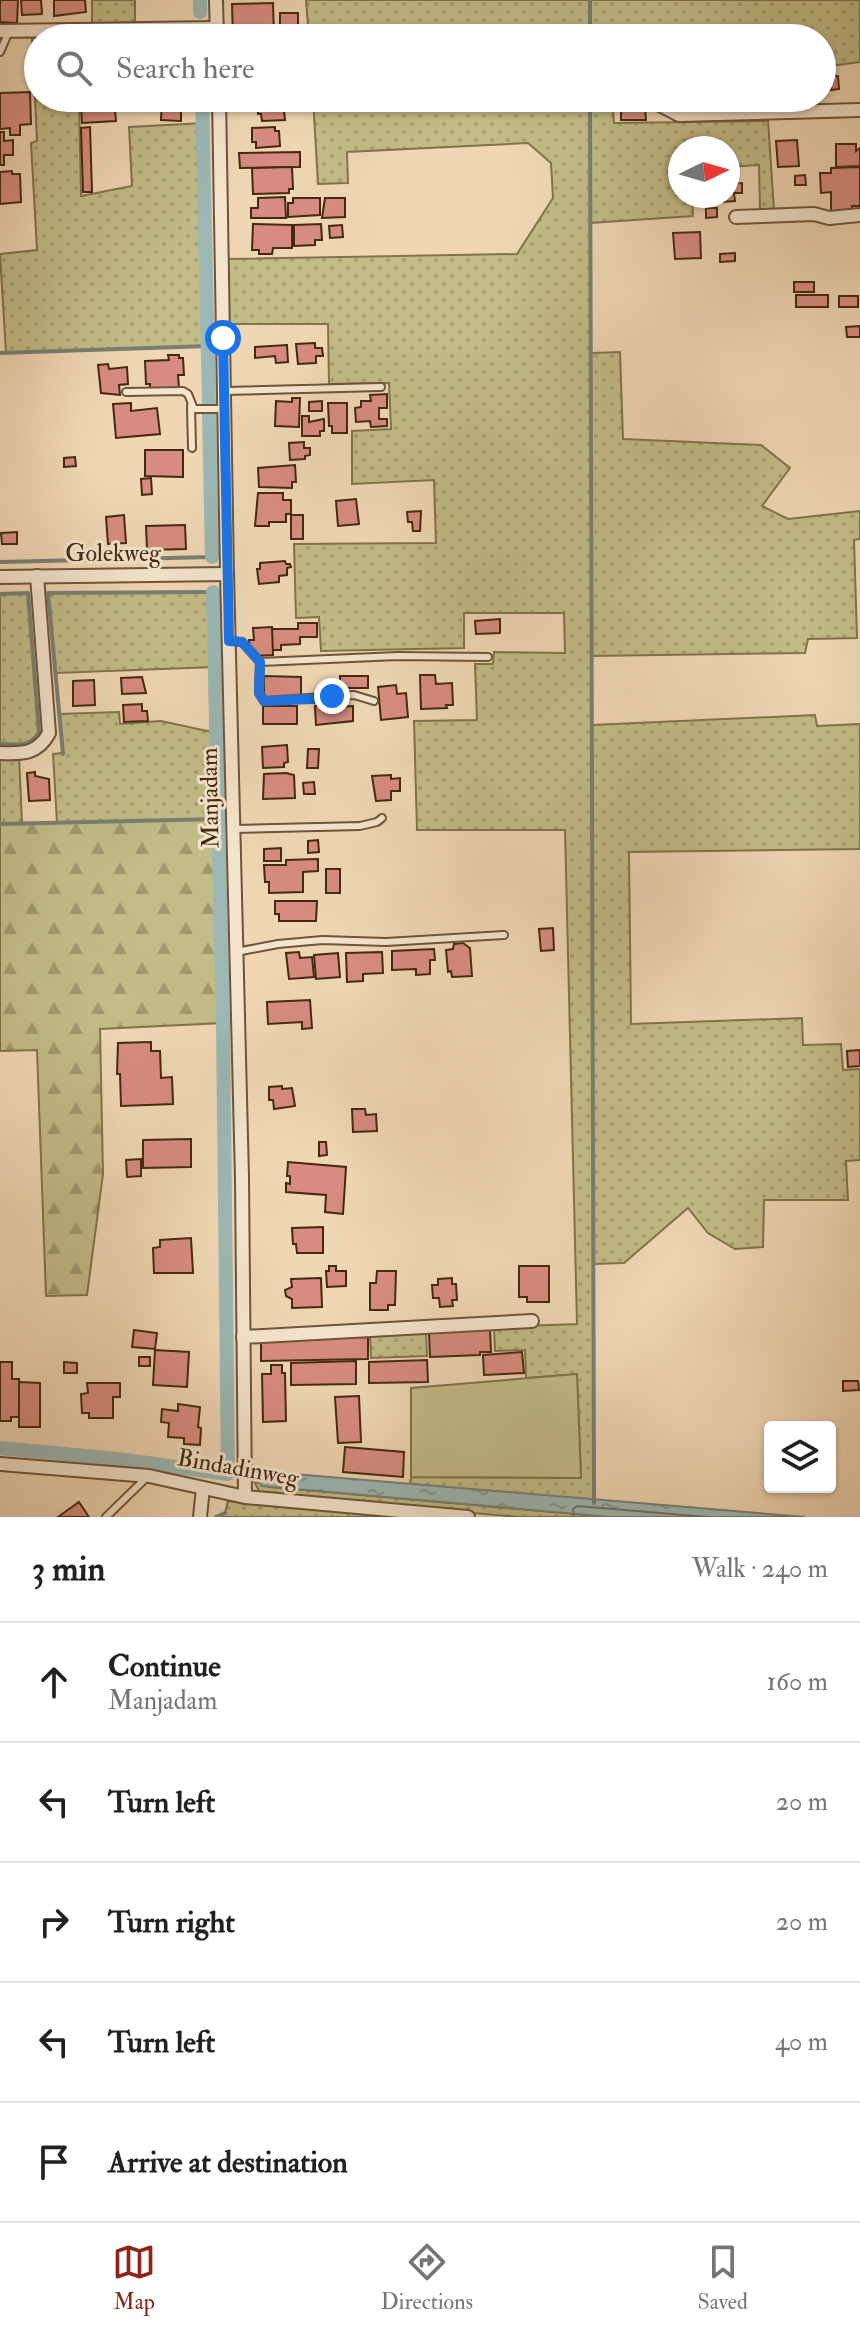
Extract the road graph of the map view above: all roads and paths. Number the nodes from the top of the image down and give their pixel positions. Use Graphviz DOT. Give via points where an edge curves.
graph roads {
  1 [pos="216,0"];
  2 [pos="217,24"];
  3 [pos="4,31"];
  4 [pos="24,31"];
  5 [pos="0,52"];
  6 [pos="860,110"];
  7 [pos="836,111"];
  8 [pos="219,112"];
  9 [pos="673,112"];
  10 [pos="788,112"];
  11 [pos="860,215"];
  12 [pos="736,217"];
  13 [pos="381,387"];
  14 [pos="225,391"];
  15 [pos="126,392"];
  16 [pos="191,406"];
  17 [pos="225,409"];
  18 [pos="192,448"];
  19 [pos="227,574"];
  20 [pos="37,576"];
  21 [pos="0,577"];
  22 [pos="229,641"];
  23 [pos="488,657"];
  24 [pos="260,662"];
  25 [pos="374,701"];
  26 [pos="0,753"];
  27 [pos="382,818"];
  28 [pos="233,829"];
  29 [pos="504,935"];
  30 [pos="236,952"];
  31 [pos="532,1321"];
  32 [pos="243,1337"];
  33 [pos="0,1464"];
  34 [pos="149,1476"];
  35 [pos="203,1488"];
  36 [pos="245,1497"];
  37 [pos="106,1517"];
  38 [pos="200,1517"];
  39 [pos="468,1517"];
  1 -- 2 [label="street"];
  3 -- 4 [label="street"];
  3 -- 5 [label="lane"];
  6 -- 7 [label="street"];
  8 -- 14 [label="street, Manjadam"];
  9 -- 10 [label="street"];
  11 -- 12 [label="street"];
  13 -- 14 [label="lane"];
  14 -- 17 [label="street, Manjadam"];
  15 -- 16 [label="lane" via="183,391"];
  16 -- 17 [label="lane"];
  16 -- 18 [label="lane"];
  17 -- 19 [label="street, Manjadam"];
  19 -- 20 [label="street, Golekweg"];
  19 -- 22 [label="street, Manjadam"];
  20 -- 21 [label="street, Golekweg"];
  20 -- 26 [label="street" via="49,733 38,749"];
  22 -- 24 [label="lane" via="242,642"];
  22 -- 28 [label="street, Manjadam"];
  23 -- 24 [label="lane"];
  24 -- 25 [label="lane" via="259,693 264,701 354,695"];
  27 -- 28 [label="lane" via="360,826"];
  28 -- 30 [label="street, Manjadam"];
  29 -- 30 [label="lane" via="322,940"];
  30 -- 32 [label="street, Manjadam"];
  31 -- 32 [label="street"];
  32 -- 36 [label="street, Manjadam"];
  33 -- 34 [label="street, Bindadinweg"];
  34 -- 35 [label="street, Bindadinweg"];
  34 -- 37 [label="lane"];
  35 -- 36 [label="street, Bindadinweg"];
  35 -- 38 [label="street"];
  36 -- 39 [label="street, Bindadinweg"];
}
